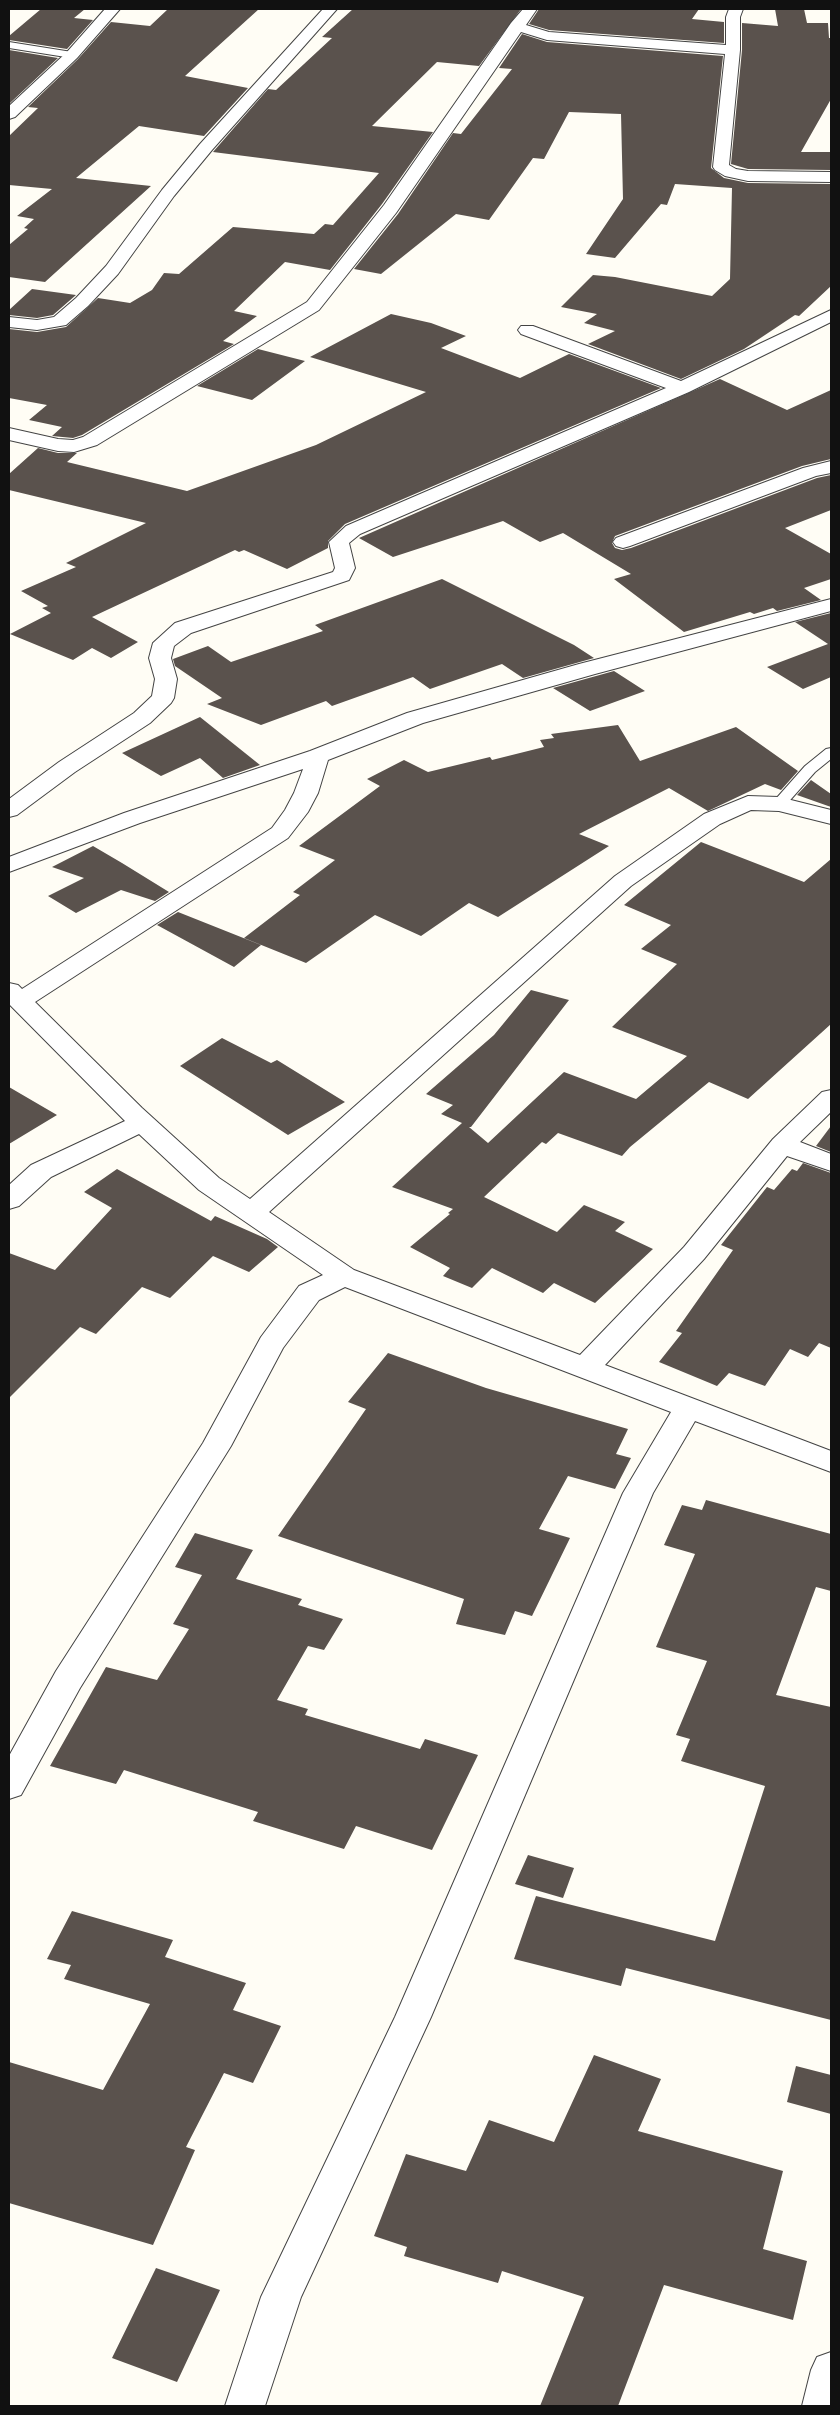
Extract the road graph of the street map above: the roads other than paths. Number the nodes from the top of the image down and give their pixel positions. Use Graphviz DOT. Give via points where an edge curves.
graph roads {
  1 [pos="113,9"];
  2 [pos="330,9"];
  3 [pos="530,9"];
  4 [pos="736,9"];
  5 [pos="516,26"];
  6 [pos="9,46"];
  7 [pos="733,50"];
  8 [pos="72,55"];
  9 [pos="9,114"];
  10 [pos="831,178"];
  11 [pos="831,315"];
  12 [pos="9,322"];
  13 [pos="527,330"];
  14 [pos="682,388"];
  15 [pos="9,434"];
  16 [pos="831,467"];
  17 [pos="810,472"];
  18 [pos="831,486"];
  19 [pos="623,542"];
  20 [pos="831,605"];
  21 [pos="831,752"];
  22 [pos="318,756"];
  23 [pos="779,804"];
  24 [pos="9,810"];
  25 [pos="831,817"];
  26 [pos="9,865"];
  27 [pos="14,995"];
  28 [pos="831,1098"];
  29 [pos="142,1123"];
  30 [pos="782,1145"];
  31 [pos="831,1163"];
  32 [pos="9,1200"];
  33 [pos="251,1214"];
  34 [pos="344,1276"];
  35 [pos="586,1367"];
  36 [pos="689,1407"];
  37 [pos="831,1462"];
  38 [pos="9,1786"];
  39 [pos="831,2370"];
  40 [pos="245,2406"];
  41 [pos="822,2406"];
  1 -- 8 [label="street"];
  2 -- 12 [label="street" via="206,147 112,270 82,302 60,321 37,326"];
  3 -- 5 [label="street"];
  4 -- 7 [label="street"];
  5 -- 7 [label="street" via="547,36"];
  5 -- 15 [label="street" via="390,209 313,306 90,441 74,446 58,445"];
  6 -- 8 [label="lane"];
  7 -- 10 [label="street" via="721,167 731,173 748,176"];
  8 -- 9 [label="street"];
  11 -- 14 [label="street"];
  13 -- 14 [label="street"];
  14 -- 24 [label="street" via="353,530 339,542 345,568 342,576 184,628 164,643 160,658 166,679 163,698 142,718"];
  16 -- 17 [label="street"];
  17 -- 18 [label="street"];
  17 -- 19 [label="street"];
  20 -- 22 [label="street" via="415,718"];
  21 -- 23 [label="lane" via="810,769"];
  22 -- 26 [label="street" via="132,818"];
  22 -- 27 [label="street" via="299,805 280,833"];
  23 -- 25 [label="street"];
  23 -- 33 [label="street" via="748,803 712,819 623,882"];
  27 -- 29 [label="street"];
  28 -- 30 [label="street"];
  29 -- 32 [label="street" via="41,1171"];
  29 -- 33 [label="street" via="209,1184"];
  30 -- 31 [label="street"];
  30 -- 35 [label="street" via="694,1253"];
  33 -- 34 [label="street"];
  34 -- 35 [label="street"];
  34 -- 38 [label="street" via="309,1293 270,1344 216,1446 68,1680"];
  35 -- 36 [label="street"];
  36 -- 37 [label="street"];
  36 -- 40 [label="street" via="638,1493 413,2017 281,2297"];
  39 -- 41 [label="street"];
}
